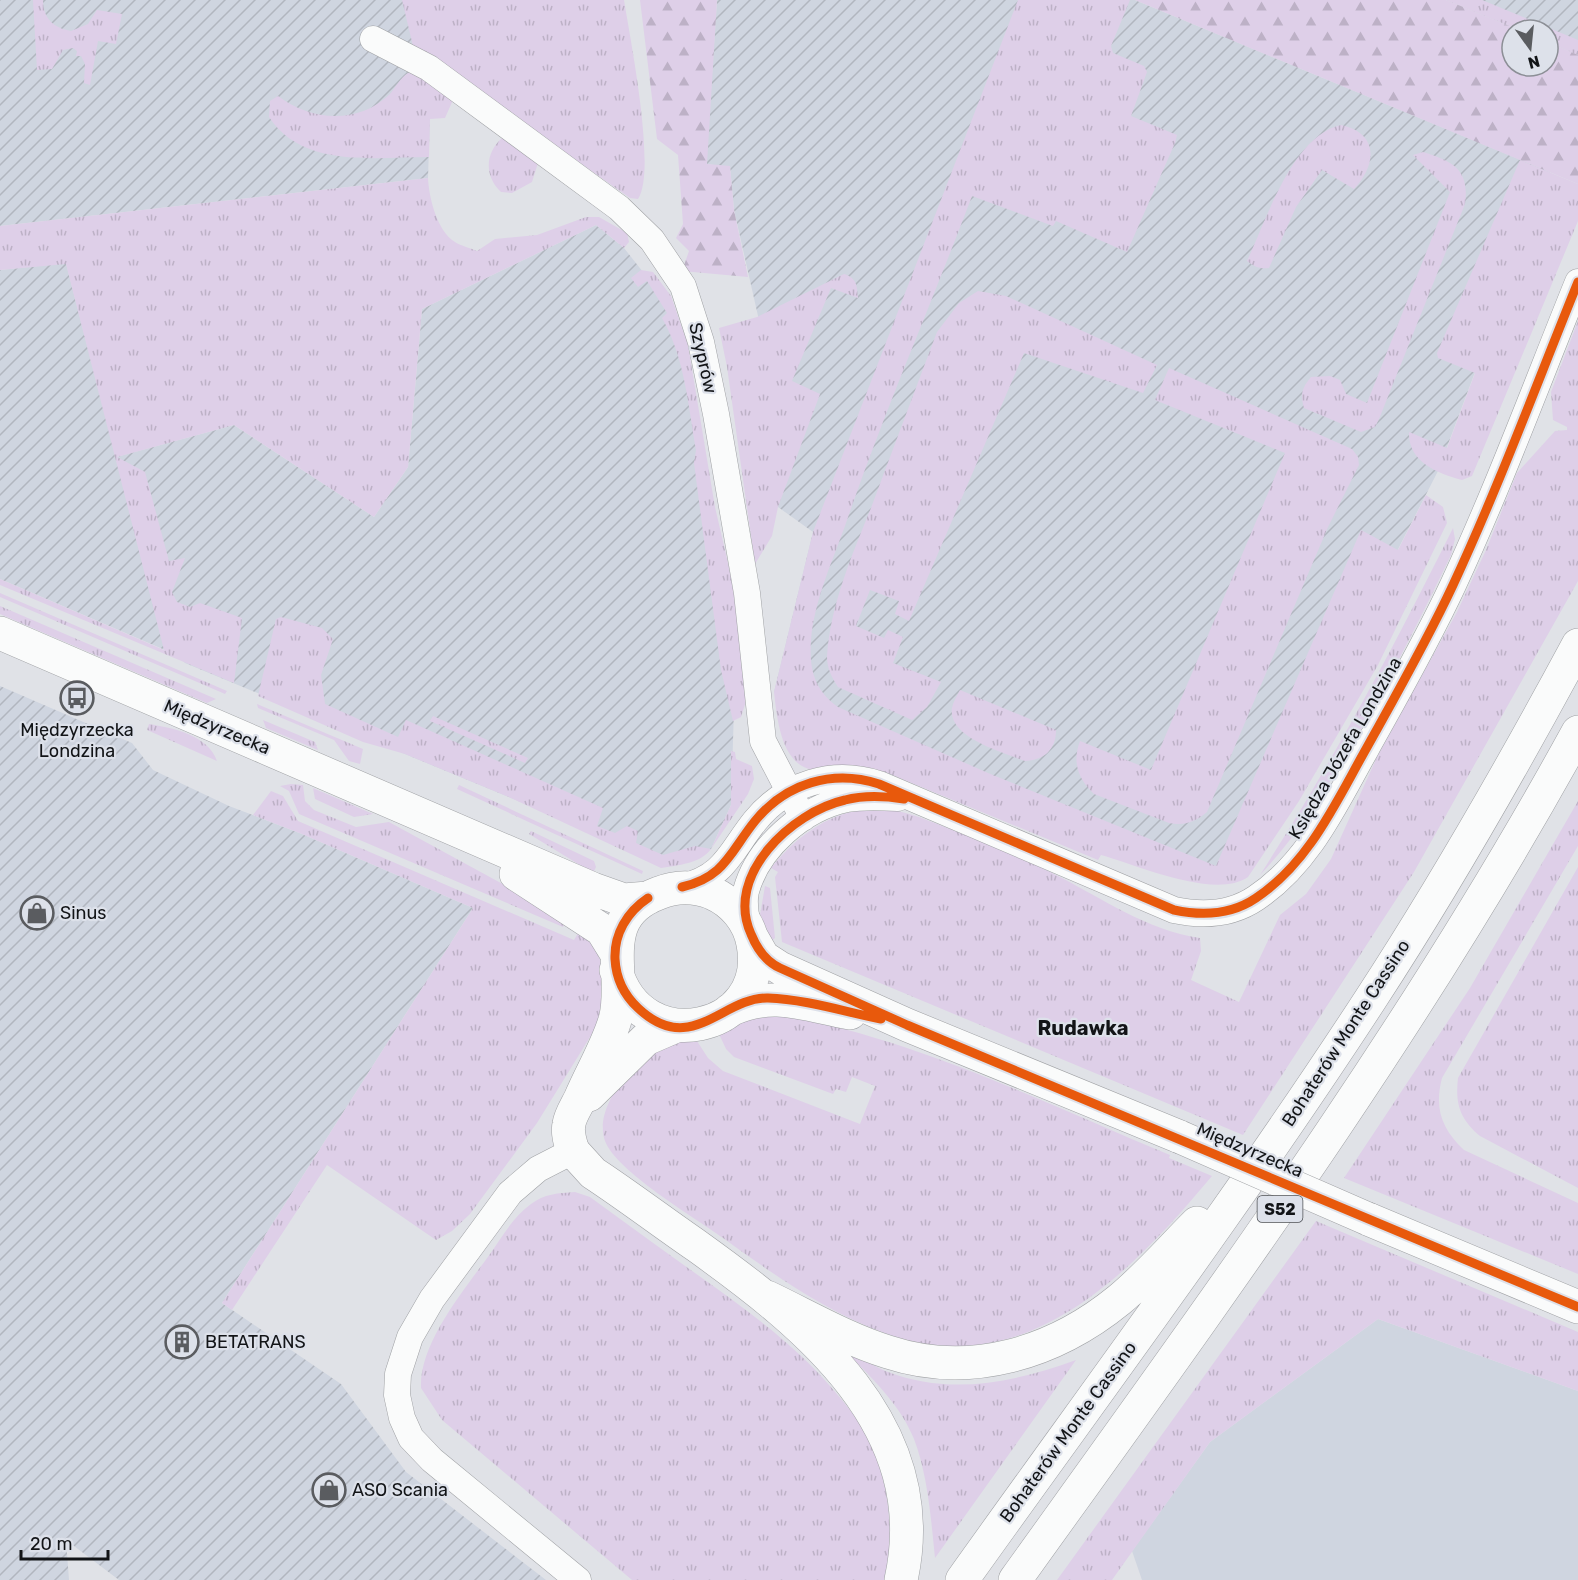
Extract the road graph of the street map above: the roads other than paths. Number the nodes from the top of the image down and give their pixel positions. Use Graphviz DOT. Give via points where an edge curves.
graph roads {
  1 [pos="373,39"];
  2 [pos="1578,282"];
  3 [pos="0,633"];
  4 [pos="1578,645"];
  5 [pos="1578,732"];
  6 [pos="789,793"];
  7 [pos="936,807"];
  8 [pos="803,818"];
  9 [pos="433,822"];
  10 [pos="682,887"];
  11 [pos="648,898"];
  12 [pos="750,932"];
  13 [pos="616,961"];
  14 [pos="730,1010"];
  15 [pos="907,1024"];
  16 [pos="676,1026"];
  17 [pos="573,1115"];
  18 [pos="1270,1149"];
  19 [pos="573,1150"];
  20 [pos="768,1297"];
  21 [pos="1578,1307"];
  22 [pos="578,1580"];
  23 [pos="901,1580"];
  24 [pos="962,1580"];
  25 [pos="1015,1580"];
  1 -- 6 [label="street, Szyprów" via="429,68 619,208 652,240 683,286 701,342 722,447 747,593 763,741"];
  2 -- 7 [label="street, Księdza Józefa Londzina" via="1487,508 1422,648 1316,836 1273,885 1234,909 1194,914 1174,910"];
  3 -- 9 [label="main road, Międzyrzecka"];
  4 -- 18 [label="main road, Bohaterów Monte Cassino / S52" via="1445,881"];
  5 -- 25 [label="main road, S52" via="1482,901 1384,1055 1273,1219"];
  6 -- 7 [label="street, Księdza Józefa Londzina" via="826,778 855,777"];
  6 -- 8 [label="street, Szyprów"];
  6 -- 10 [label="street, Księdza Józefa Londzina" via="756,819 719,871 698,884"];
  7 -- 8 [label="street, Księdza Józefa Londzina" via="899,798 858,798 832,804"];
  8 -- 12 [label="street, Księdza Józefa Londzina" via="778,838 756,869 746,892"];
  9 -- 11 [label="main road, Międzyrzecka" via="617,898"];
  9 -- 13 [label="main road, Międzyrzecka" via="579,913 606,934"];
  10 -- 11 [label="main road"];
  10 -- 12 [label="main road" via="720,897 738,912"];
  11 -- 13 [label="main road" via="626,920 618,938"];
  12 -- 14 [label="main road" via="753,973 743,995"];
  12 -- 15 [label="main road, Międzyrzecka" via="759,951 773,965"];
  13 -- 16 [label="main road" via="623,988 635,1006"];
  13 -- 17 [label="main road" via="619,992 615,1022"];
  14 -- 15 [label="main road, Międzyrzecka" via="768,998"];
  14 -- 16 [label="main road" via="707,1023"];
  15 -- 21 [label="main road, Międzyrzecka, bridge"];
  16 -- 17 [label="main road" via="637,1046"];
  17 -- 19 [label="main road" via="568,1133"];
  18 -- 20 [label="main road" via="1121,1299 1063,1337 1010,1357 980,1363 924,1361 890,1353 860,1343"];
  18 -- 24 [label="main road, Bohaterów Monte Cassino / S52"];
  19 -- 20 [label="main road" via="593,1173"];
  19 -- 22 [label="street" via="538,1169 510,1193 432,1299 410,1337 398,1374 397,1395 411,1438 432,1460"];
  20 -- 23 [label="main road" via="848,1378 882,1428 905,1506"];
}
